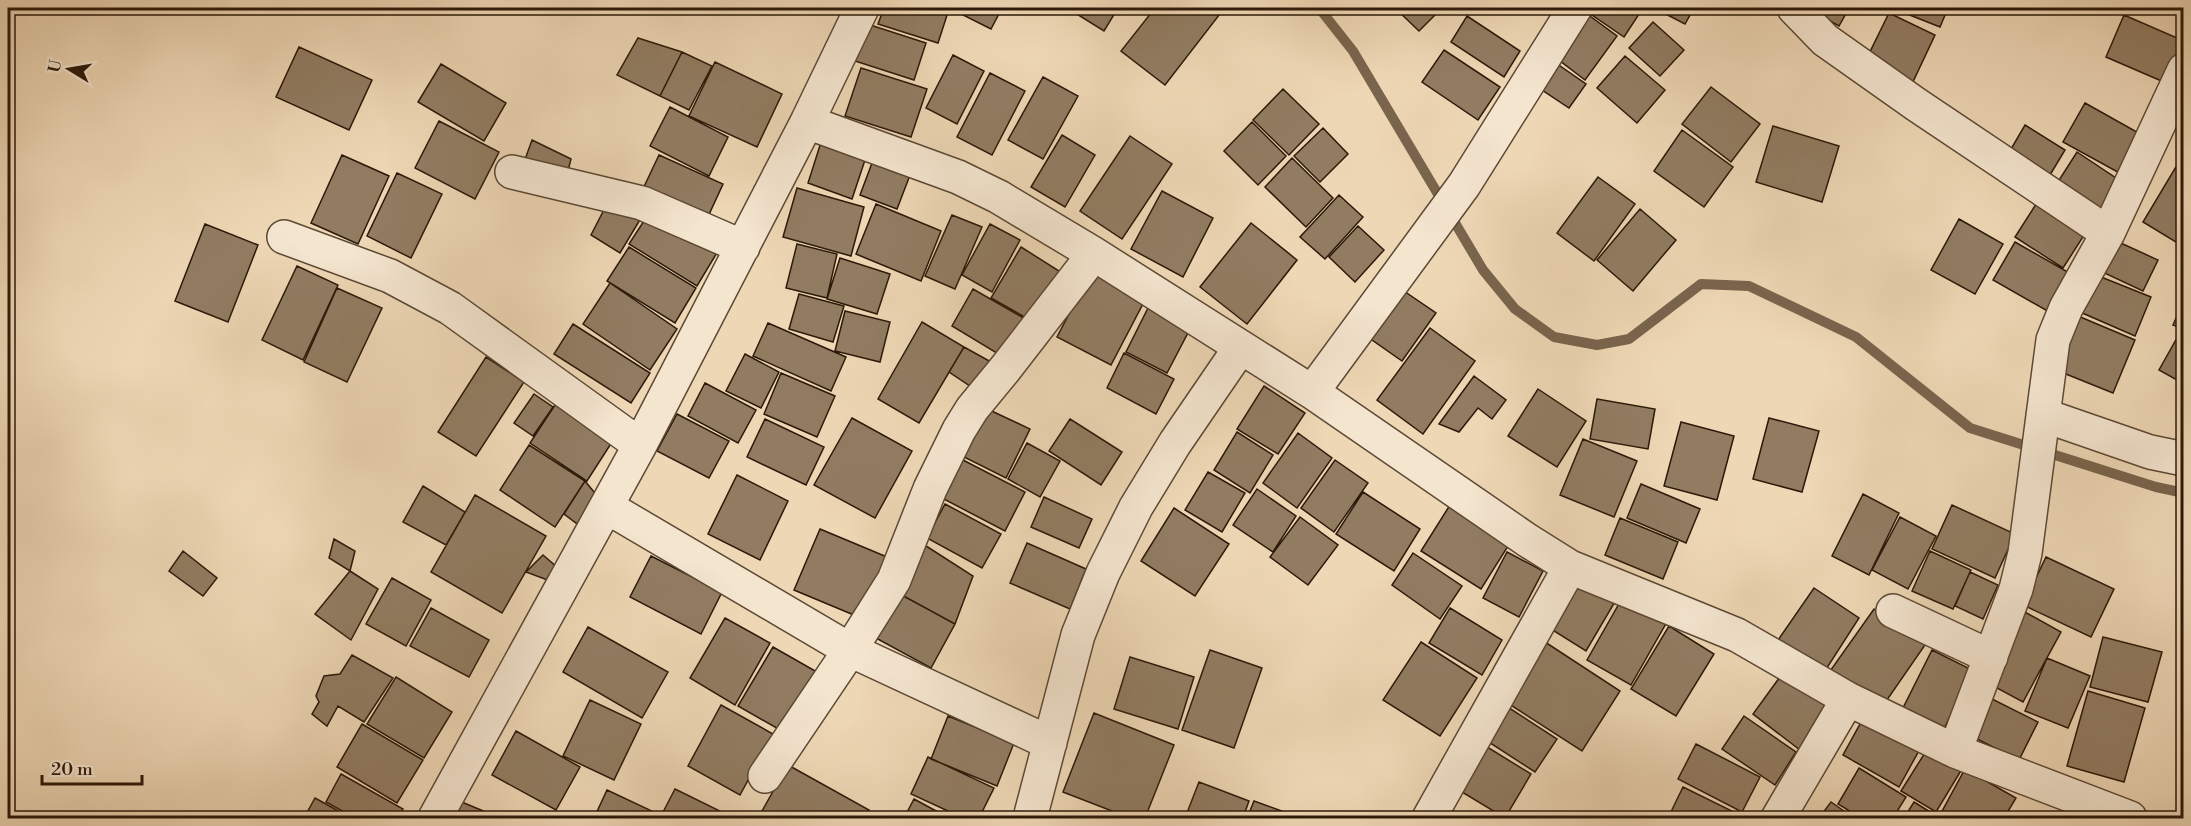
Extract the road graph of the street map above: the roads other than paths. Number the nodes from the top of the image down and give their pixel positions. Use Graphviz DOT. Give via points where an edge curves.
graph roads {
  1 [pos="862,8"];
  2 [pos="1575,8"];
  3 [pos="1794,8"];
  4 [pos="2184,70"];
  5 [pos="807,122"];
  6 [pos="512,172"];
  7 [pos="2108,233"];
  8 [pos="284,237"];
  9 [pos="744,247"];
  10 [pos="1094,254"];
  11 [pos="1240,348"];
  12 [pos="1312,392"];
  13 [pos="2042,421"];
  14 [pos="640,445"];
  15 [pos="2184,459"];
  16 [pos="607,507"];
  17 [pos="1570,567"];
  18 [pos="1893,611"];
  19 [pos="850,650"];
  20 [pos="1991,657"];
  21 [pos="1848,699"];
  22 [pos="1050,743"];
  23 [pos="1955,751"];
  24 [pos="765,776"];
  25 [pos="435,819"];
  26 [pos="1030,819"];
  27 [pos="1429,819"];
  28 [pos="1778,819"];
  29 [pos="2130,819"];
  1 -- 5 [label="street"];
  2 -- 12 [label="street" via="1464,185"];
  3 -- 7 [label="street" via="1825,40"];
  4 -- 7 [label="street"];
  5 -- 9 [label="street"];
  5 -- 10 [label="street" via="958,177"];
  6 -- 9 [label="street" via="642,203"];
  7 -- 13 [label="street" via="2059,324 2049,360"];
  8 -- 14 [label="street" via="390,276 450,308"];
  9 -- 14 [label="street"];
  10 -- 11 [label="street"];
  10 -- 19 [label="street" via="959,430 930,489 894,580"];
  11 -- 12 [label="street"];
  11 -- 22 [label="street" via="1153,480 1103,573 1077,635"];
  12 -- 17 [label="street"];
  13 -- 15 [label="street"];
  13 -- 20 [label="street" via="2025,553"];
  14 -- 16 [label="street"];
  16 -- 19 [label="street"];
  16 -- 25 [label="street"];
  17 -- 21 [label="street" via="1737,635"];
  17 -- 27 [label="street"];
  18 -- 20 [label="street"];
  19 -- 22 [label="street"];
  19 -- 24 [label="street"];
  20 -- 23 [label="street"];
  21 -- 23 [label="street"];
  21 -- 28 [label="street"];
  22 -- 26 [label="street"];
  23 -- 29 [label="street"];
}
